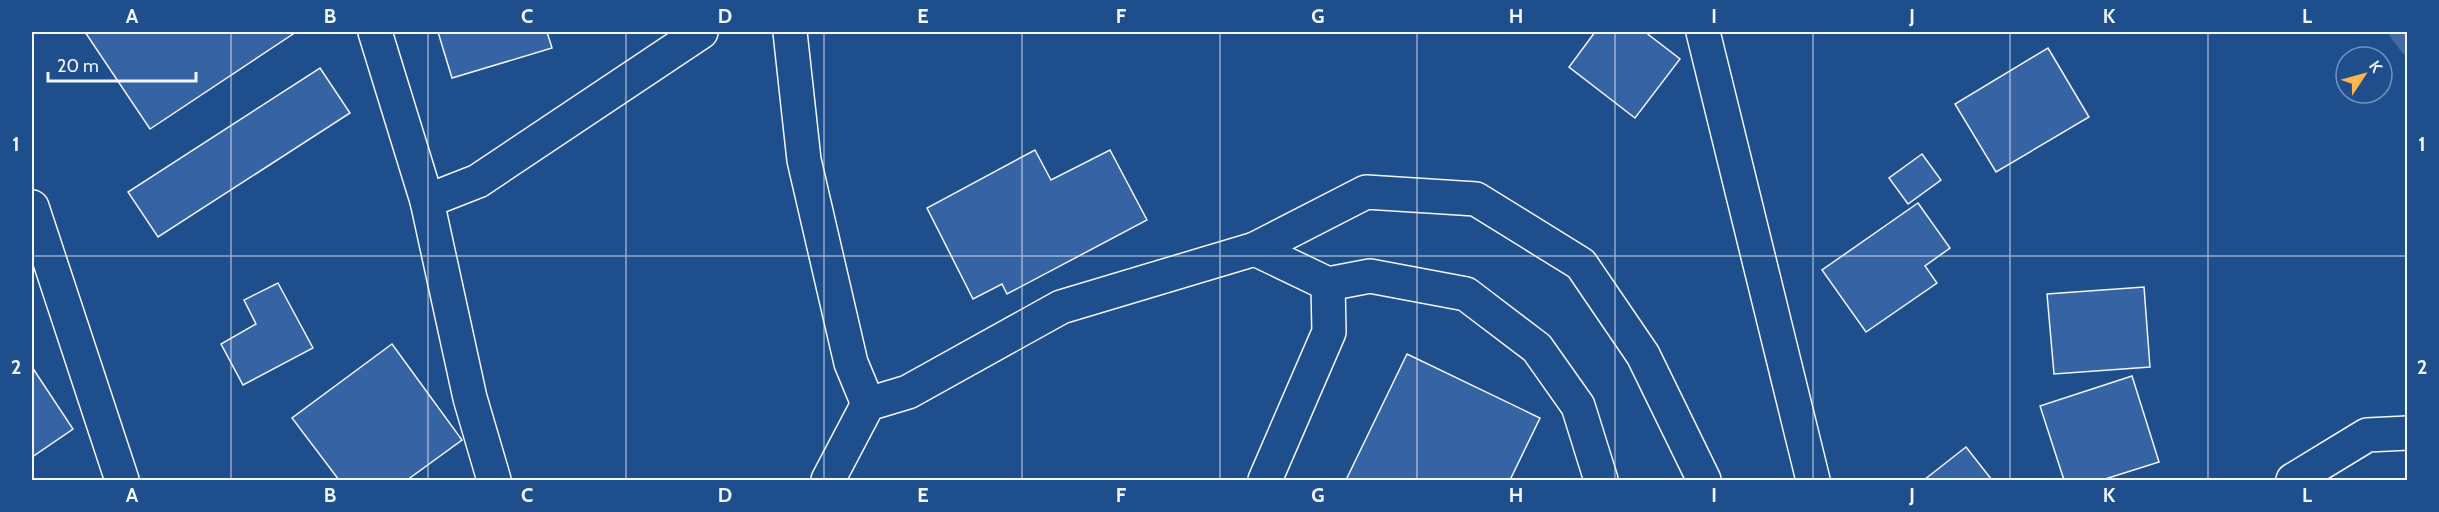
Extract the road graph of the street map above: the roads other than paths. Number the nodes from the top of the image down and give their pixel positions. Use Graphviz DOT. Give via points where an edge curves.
graph roads {
  1 [pos="375,32"];
  2 [pos="701,32"];
  3 [pos="790,32"];
  4 [pos="1703,32"];
  5 [pos="427,201"];
  6 [pos="32,207"];
  7 [pos="1255,249"];
  8 [pos="1328,284"];
  9 [pos="868,404"];
  10 [pos="2408,433"];
  11 [pos="122,480"];
  12 [pos="494,480"];
  13 [pos="828,480"];
  14 [pos="1265,480"];
  15 [pos="1601,480"];
  16 [pos="1704,480"];
  17 [pos="1813,480"];
  18 [pos="2293,480"];
  1 -- 5 [label="street"];
  2 -- 5 [label="street" via="478,181"];
  3 -- 9 [label="street" via="804,160 851,363"];
  4 -- 17 [label="street"];
  5 -- 12 [label="street" via="470,398"];
  6 -- 11 [label="street"];
  7 -- 8 [label="street"];
  7 -- 9 [label="street" via="1061,307 908,392"];
  7 -- 16 [label="street" via="1366,192 1476,199 1581,264 1643,355"];
  8 -- 14 [label="street" via="1329,332"];
  8 -- 15 [label="street" via="1370,276 1466,294 1537,348 1578,406"];
  9 -- 13 [label="street"];
  10 -- 18 [label="street" via="2367,435"];
}
